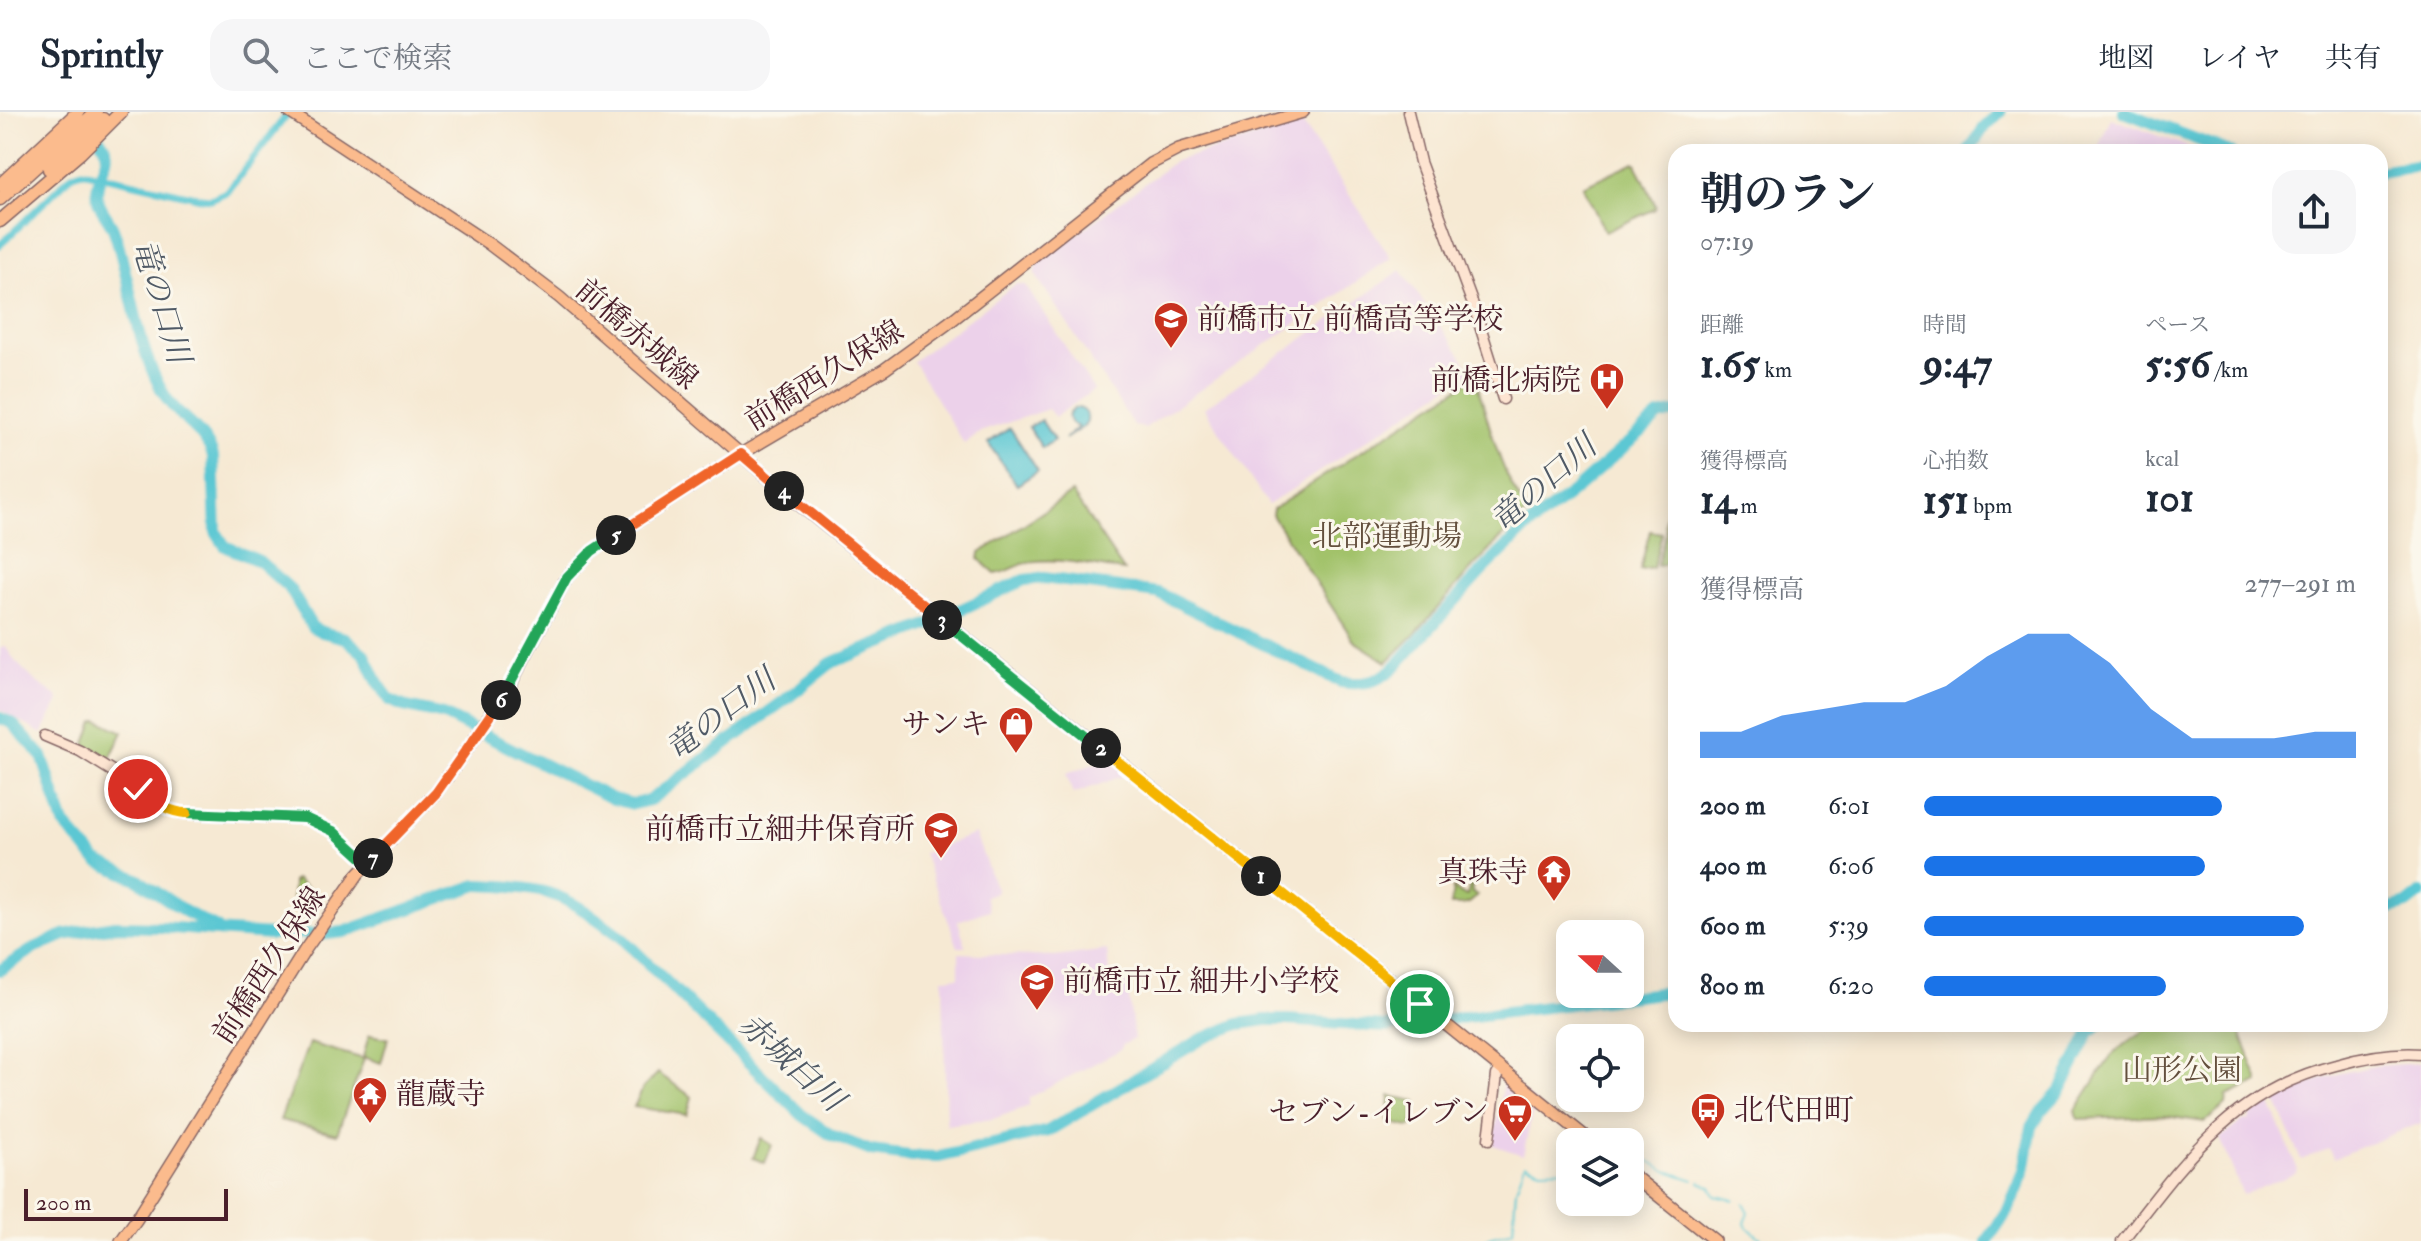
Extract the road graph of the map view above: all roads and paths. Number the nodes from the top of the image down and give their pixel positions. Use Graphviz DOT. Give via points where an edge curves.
graph roads {
  1 [pos="96,112"];
  2 [pos="110,112"];
  3 [pos="121,112"];
  4 [pos="1408,112"];
  5 [pos="291,113"];
  6 [pos="1298,114"];
  7 [pos="90,123"];
  8 [pos="77,143"];
  9 [pos="0,185"];
  10 [pos="0,199"];
  11 [pos="0,215"];
  12 [pos="0,221"];
  13 [pos="1503,399"];
  14 [pos="741,454"];
  15 [pos="45,736"];
  16 [pos="368,863"];
  17 [pos="2421,1054"];
  18 [pos="1501,1069"];
  19 [pos="1575,1128"];
  20 [pos="1489,1139"];
  21 [pos="1644,1184"];
  22 [pos="121,1241"];
  23 [pos="1715,1241"];
  24 [pos="2122,1241"];
  1 -- 7 [label="highway"];
  2 -- 7 [label="highway"];
  3 -- 7 [label="highway"];
  4 -- 13 [label="street" via="1420,162"];
  5 -- 14 [label="main road, 前橋赤城線" via="489,244 559,297"];
  6 -- 14 [label="main road, 前橋西久保線" via="1179,149 1150,164 885,369"];
  7 -- 8 [label="highway"];
  7 -- 8 [label="highway"];
  7 -- 9 [label="highway"];
  8 -- 10 [label="highway"];
  8 -- 11 [label="highway"];
  8 -- 12 [label="highway"];
  14 -- 16 [label="main road, 前橋西久保線" via="575,566 479,733 436,793"];
  14 -- 18 [label="main road, 前橋赤城線"];
  15 -- 16 [label="street" via="80,751 159,805 180,813 305,818 333,831"];
  16 -- 22 [label="main road, 前橋西久保線" via="306,948"];
  17 -- 24 [label="street" via="2370,1057 2314,1070 2239,1108 2177,1170"];
  18 -- 19 [label="main road"];
  18 -- 20 [label="street"];
  21 -- 23 [label="main road"];
}
